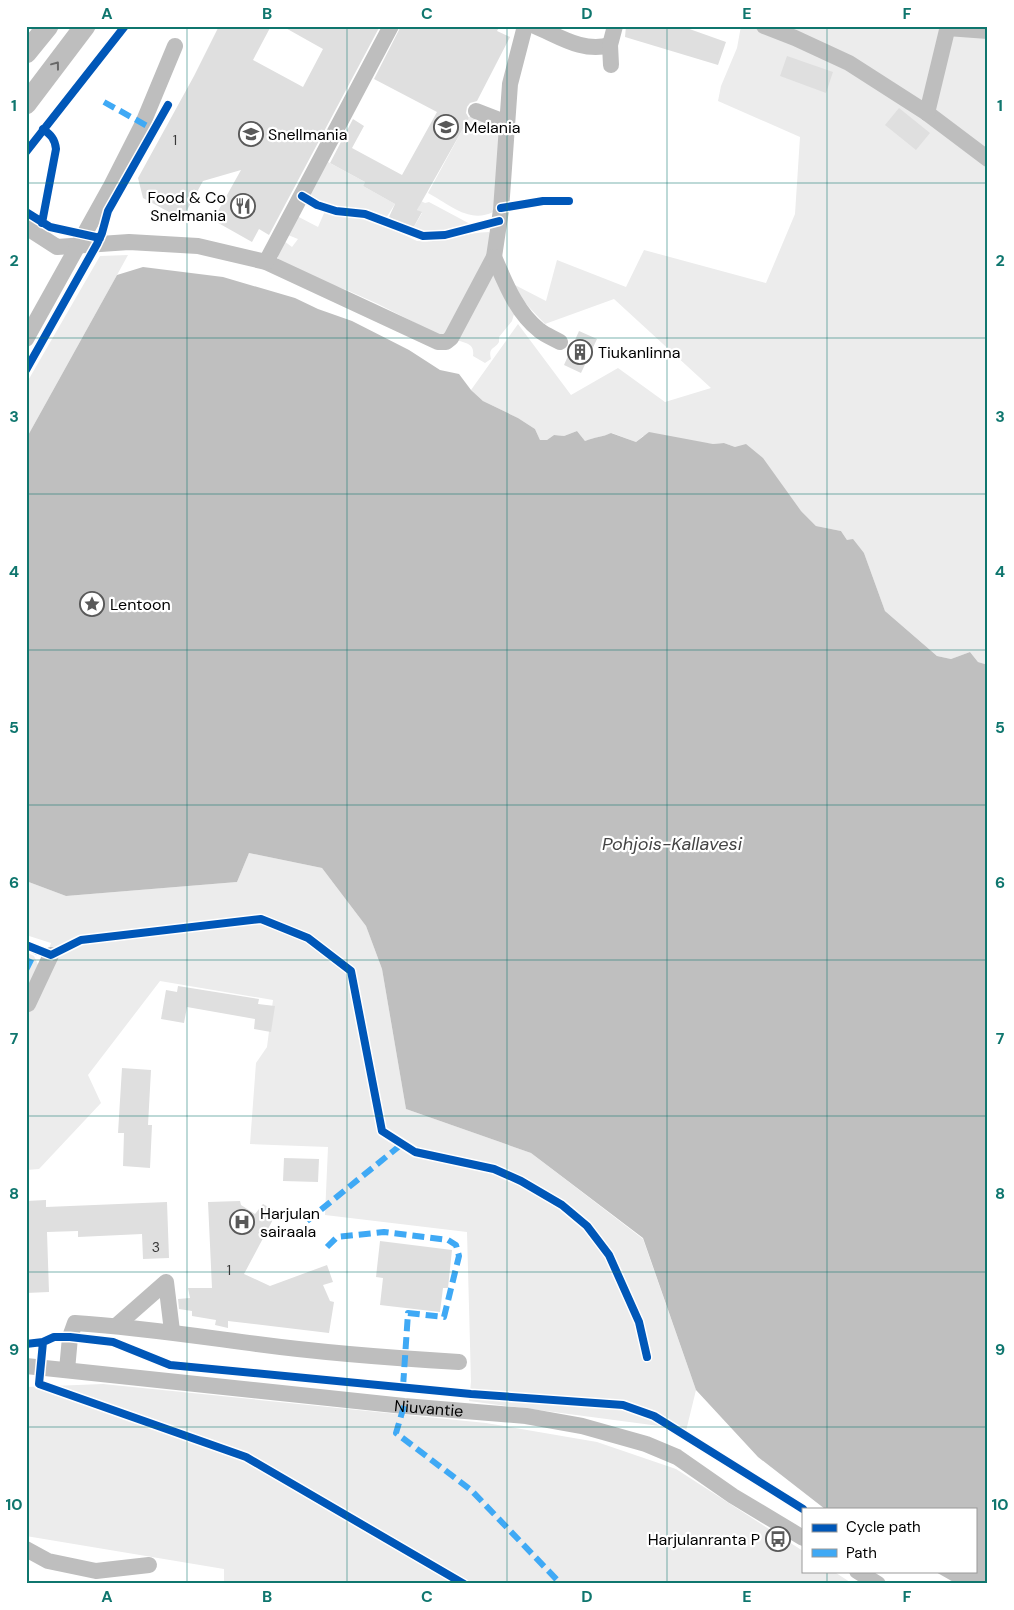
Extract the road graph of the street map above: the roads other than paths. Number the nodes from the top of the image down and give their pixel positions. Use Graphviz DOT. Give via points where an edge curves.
graph roads {
  1 [pos="48,26"];
  2 [pos="85,26"];
  3 [pos="391,26"];
  4 [pos="525,26"];
  5 [pos="535,26"];
  6 [pos="615,26"];
  7 [pos="764,26"];
  8 [pos="948,27"];
  9 [pos="988,31"];
  10 [pos="610,45"];
  11 [pos="175,46"];
  12 [pos="26,54"];
  13 [pos="611,65"];
  14 [pos="26,104"];
  15 [pos="476,111"];
  16 [pos="927,113"];
  17 [pos="507,123"];
  18 [pos="988,159"];
  19 [pos="26,227"];
  20 [pos="77,245"];
  21 [pos="494,256"];
  22 [pos="266,262"];
  23 [pos="26,339"];
  24 [pos="560,342"];
  25 [pos="51,955"];
  26 [pos="28,1004"];
  27 [pos="116,1326"];
  28 [pos="172,1331"];
  29 [pos="459,1362"];
  30 [pos="26,1366"];
  31 [pos="67,1370"];
  32 [pos="802,1537"];
  33 [pos="26,1549"];
  34 [pos="149,1565"];
  35 [pos="859,1572"];
  36 [pos="878,1584"];
  1 -- 12 [label="main road"];
  14 -- 2 [label="main road, one-way"];
  3 -- 22 [label="street"];
  4 -- 17 [label="street" via="510,84"];
  5 -- 10 [label="street" via="577,45 600,48"];
  6 -- 10 [label="street"];
  7 -- 16 [label="street" via="849,63"];
  8 -- 9 [label="street"];
  8 -- 16 [label="street"];
  10 -- 13 [label="street"];
  11 -- 20 [label="street" via="143,123"];
  15 -- 17 [label="street"];
  16 -- 18 [label="street"];
  17 -- 21 [label="street"];
  19 -- 20 [label="street" via="57,247"];
  20 -- 22 [label="street" via="129,242 198,246"];
  20 -- 23 [label="street"];
  21 -- 22 [label="street" via="446,342 438,342"];
  21 -- 24 [label="street" via="524,315 539,330"];
  25 -- 26 [label="street"];
  27 -- 28 [label="street"];
  27 -- 28 [label="street" via="166,1282"];
  27 -- 31 [label="street" via="75,1323 70,1337"];
  28 -- 29 [label="street" via="365,1356"];
  30 -- 31 [label="street, Niuvantie"];
  31 -- 32 [label="street, Niuvantie" via="526,1416 582,1426 638,1441 677,1457 733,1496"];
  33 -- 34 [label="street" via="48,1561 96,1571"];
  35 -- 36 [label="street"];
}
